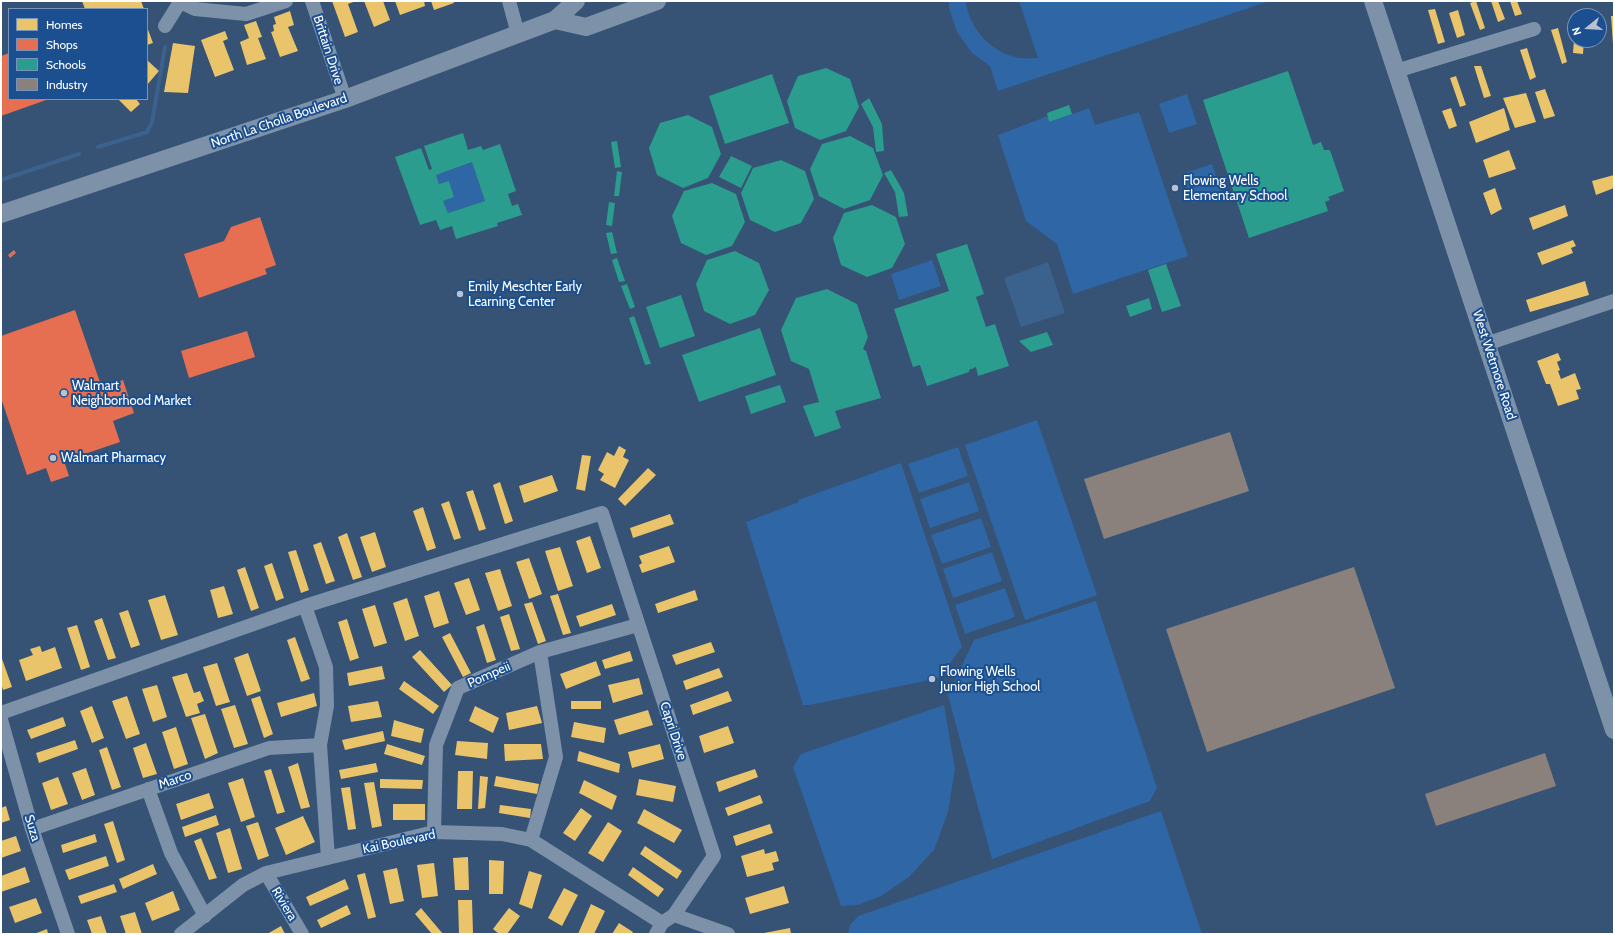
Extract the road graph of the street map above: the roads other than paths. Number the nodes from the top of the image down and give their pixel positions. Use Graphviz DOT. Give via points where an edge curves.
graph roads {
  1 [pos="179,1"];
  2 [pos="286,1"];
  3 [pos="312,1"];
  4 [pos="509,1"];
  5 [pos="576,1"];
  6 [pos="657,1"];
  7 [pos="1373,1"];
  8 [pos="555,20"];
  9 [pos="165,26"];
  10 [pos="1534,29"];
  11 [pos="518,34"];
  12 [pos="1396,71"];
  13 [pos="345,99"];
  14 [pos="1,214"];
  15 [pos="1614,301"];
  16 [pos="1486,344"];
  17 [pos="305,606"];
  18 [pos="638,625"];
  19 [pos="540,652"];
  20 [pos="1,713"];
  21 [pos="1,720"];
  22 [pos="1614,730"];
  23 [pos="320,745"];
  24 [pos="148,789"];
  25 [pos="32,829"];
  26 [pos="434,832"];
  27 [pos="531,840"];
  28 [pos="328,858"];
  29 [pos="266,873"];
  30 [pos="674,915"];
  31 [pos="205,916"];
  32 [pos="659,928"];
  33 [pos="68,934"];
  34 [pos="181,934"];
  35 [pos="302,934"];
  36 [pos="728,934"];
  1 -- 2 [label="street" via="195,9 246,14"];
  1 -- 9 [label="street"];
  3 -- 13 [label="street, Brittain Drive"];
  4 -- 11 [label="street"];
  5 -- 8 [label="street, North La Cholla Boulevard"];
  6 -- 8 [label="street" via="586,27"];
  7 -- 12 [label="street, West Wetmore Road"];
  8 -- 11 [label="street, North La Cholla Boulevard"];
  10 -- 12 [label="street"];
  11 -- 13 [label="street, North La Cholla Boulevard"];
  12 -- 16 [label="street, West Wetmore Road"];
  13 -- 14 [label="street, North La Cholla Boulevard"];
  15 -- 16 [label="street"];
  16 -- 22 [label="street, West Wetmore Road"];
  17 -- 18 [label="street, Capri Drive" via="602,513"];
  17 -- 20 [label="street"];
  17 -- 23 [label="street" via="326,667 327,706"];
  18 -- 19 [label="street, Pompeii"];
  18 -- 30 [label="street, Capri Drive" via="714,856"];
  19 -- 26 [label="street, Pompeii" via="458,688 436,745"];
  19 -- 27 [label="street" via="556,757"];
  21 -- 25 [label="street, Suza"];
  23 -- 24 [label="street, Marco" via="269,748"];
  23 -- 28 [label="street"];
  24 -- 25 [label="street, Marco"];
  24 -- 31 [label="street" via="171,853"];
  25 -- 33 [label="street, Suza"];
  26 -- 27 [label="street, Kai Boulevard" via="502,834"];
  26 -- 28 [label="street, Kai Boulevard"];
  27 -- 32 [label="street, Kai Boulevard"];
  28 -- 29 [label="street, Kai Boulevard"];
  29 -- 31 [label="street, Kai Boulevard" via="242,885"];
  29 -- 35 [label="street, Riviera"];
  30 -- 32 [label="street, Capri Drive"];
  30 -- 36 [label="street"];
  31 -- 34 [label="street, Kai Boulevard"];
}
